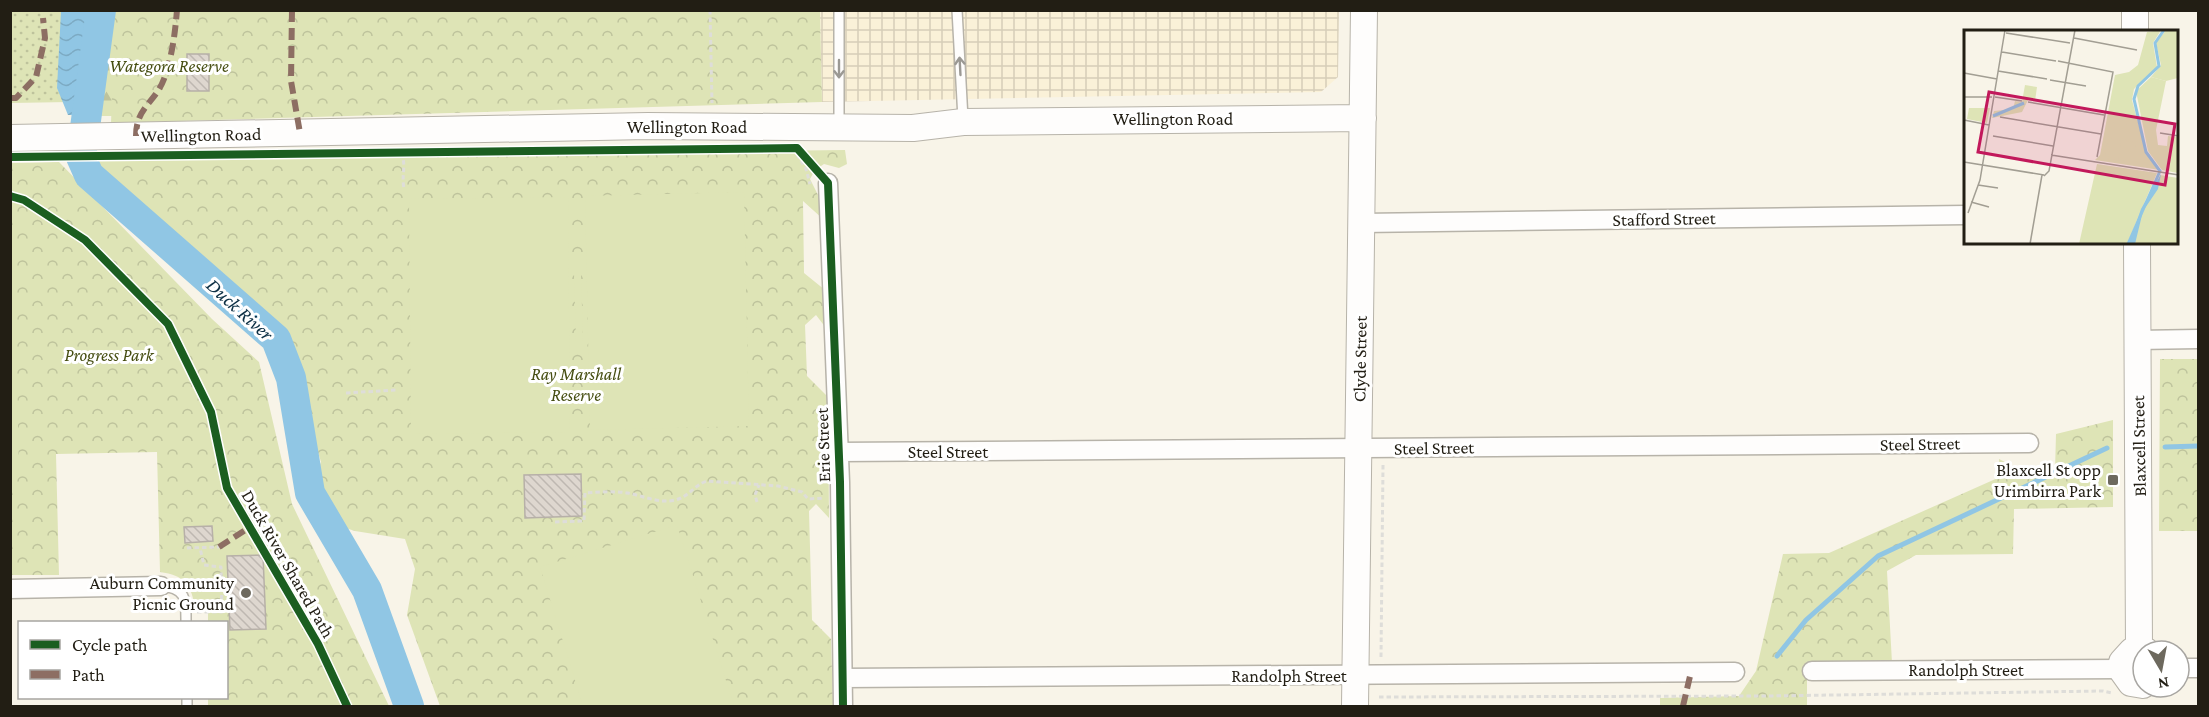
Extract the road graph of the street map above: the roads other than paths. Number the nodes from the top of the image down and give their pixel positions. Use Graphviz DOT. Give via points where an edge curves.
graph roads {
  1 [pos="839,10"];
  2 [pos="957,10"];
  3 [pos="1364,10"];
  4 [pos="2135,10"];
  5 [pos="2135,30"];
  6 [pos="1363,118"];
  7 [pos="963,122"];
  8 [pos="839,128"];
  9 [pos="10,138"];
  10 [pos="820,187"];
  11 [pos="1964,215"];
  12 [pos="1362,224"];
  13 [pos="2137,244"];
  14 [pos="2199,339"];
  15 [pos="2137,340"];
  16 [pos="2029,443"];
  17 [pos="1359,449"];
  18 [pos="838,452"];
  19 [pos="161,586"];
  20 [pos="10,589"];
  21 [pos="186,621"];
  22 [pos="2142,639"];
  23 [pos="2131,653"];
  24 [pos="1812,671"];
  25 [pos="1735,672"];
  26 [pos="1355,675"];
  27 [pos="843,678"];
  28 [pos="2131,688"];
  29 [pos="843,706"];
  30 [pos="1355,706"];
  1 -- 8 [label="lane, one-way"];
  7 -- 2 [label="lane, one-way"];
  3 -- 6 [label="main road, Clyde Street"];
  4 -- 5 [label="main road"];
  6 -- 7 [label="main road, Wellington Road"];
  6 -- 12 [label="main road, Clyde Street"];
  7 -- 8 [label="main road, Wellington Road" via="913,128"];
  8 -- 9 [label="main road, Wellington Road" via="648,126"];
  10 -- 18 [label="street, Erie Street"];
  11 -- 12 [label="street, Stafford Street"];
  12 -- 17 [label="main road, Clyde Street"];
  13 -- 15 [label="main road, Blaxcell Street"];
  14 -- 15 [label="street"];
  15 -- 22 [label="main road, Blaxcell Street"];
  16 -- 17 [label="street, Steel Street"];
  17 -- 18 [label="street, Steel Street"];
  17 -- 26 [label="main road, Clyde Street"];
  18 -- 27 [label="street, Erie Street"];
  19 -- 20 [label="street"];
  19 -- 21 [label="lane" via="182,593"];
  23 -- 28 [label="main road" via="2126,655"];
  24 -- 28 [label="street, Randolph Street"];
  25 -- 26 [label="street, Randolph Street"];
  26 -- 27 [label="street, Randolph Street"];
  26 -- 30 [label="main road, Clyde Street"];
  27 -- 29 [label="street, Erie Street"];
}
